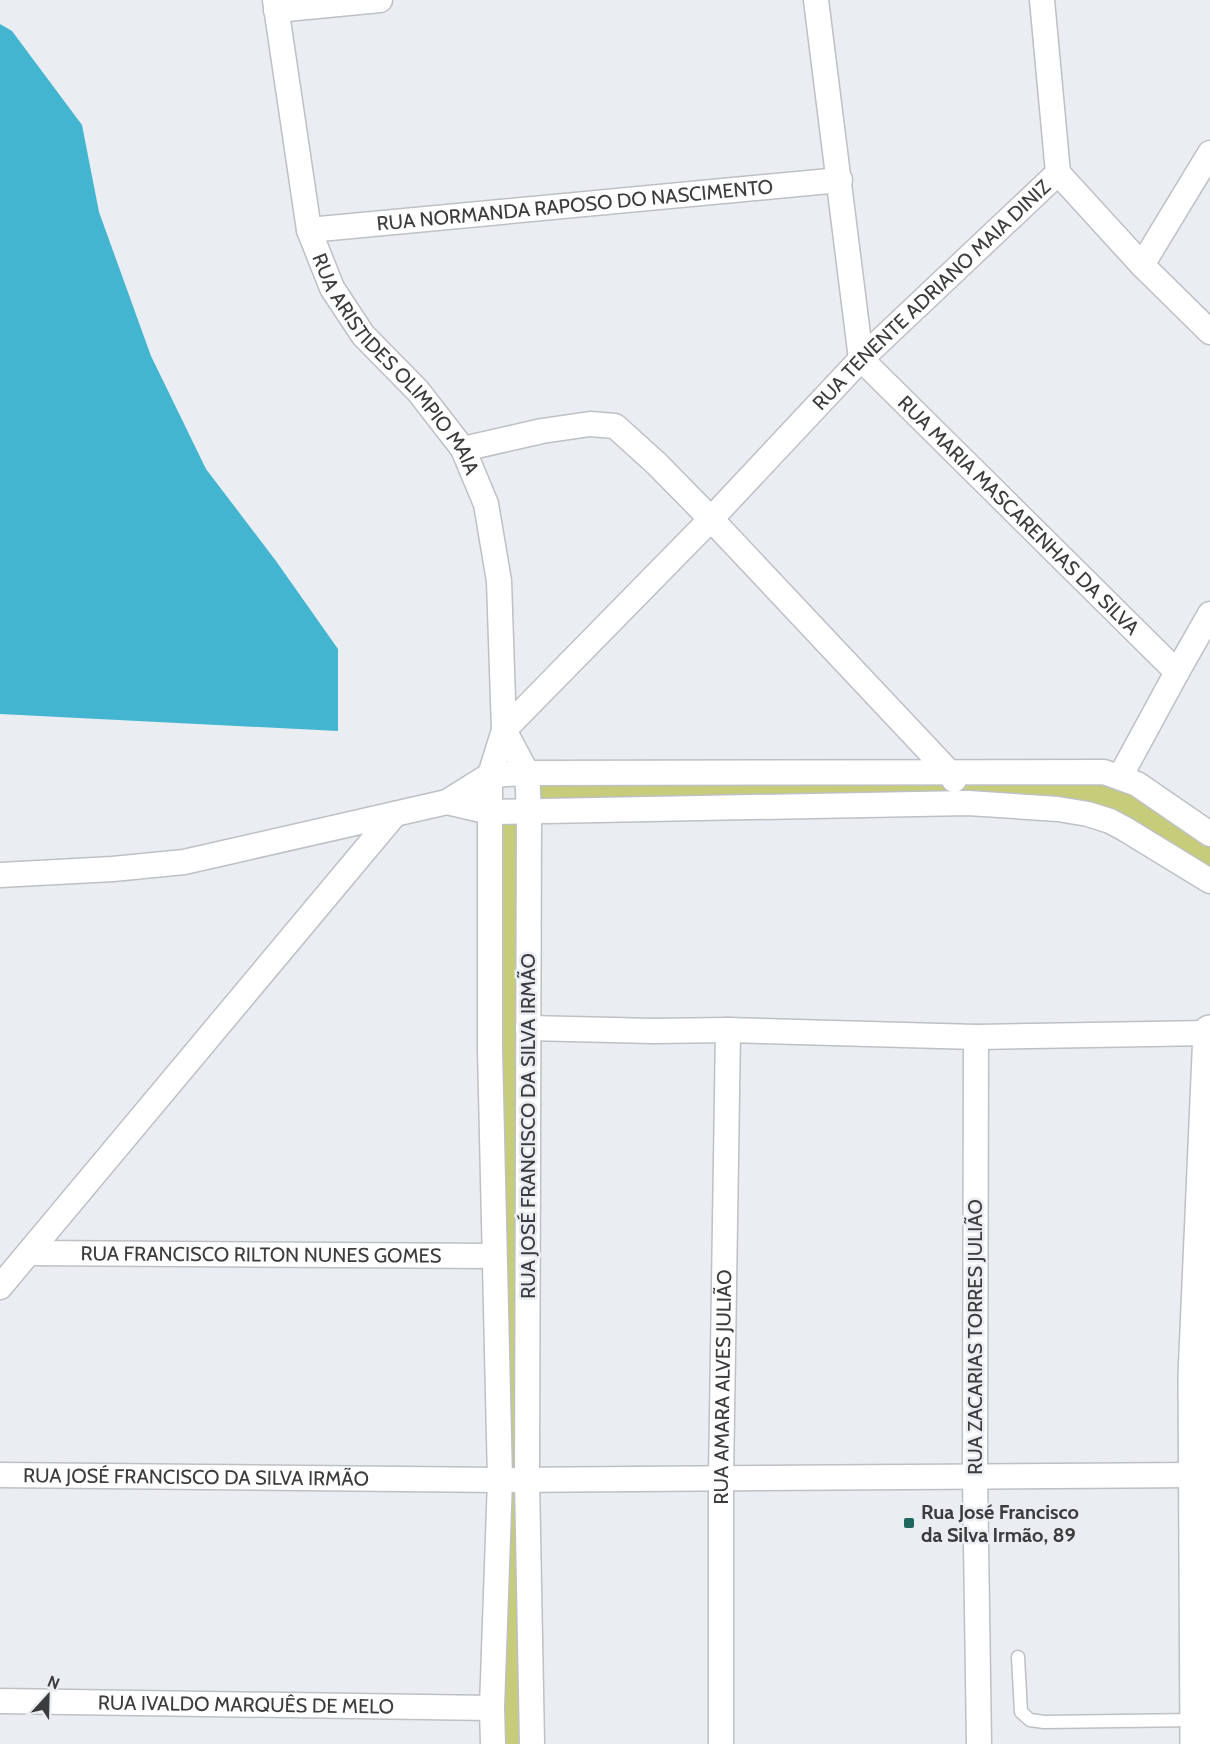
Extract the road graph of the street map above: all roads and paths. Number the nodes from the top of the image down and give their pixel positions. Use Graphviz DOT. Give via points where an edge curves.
graph roads {
  1 [pos="380,0"];
  2 [pos="816,0"];
  3 [pos="1042,0"];
  4 [pos="275,5"];
  5 [pos="1210,153"];
  6 [pos="1058,173"];
  7 [pos="840,180"];
  8 [pos="309,230"];
  9 [pos="1142,266"];
  10 [pos="1210,332"];
  11 [pos="861,359"];
  12 [pos="463,449"];
  13 [pos="711,519"];
  14 [pos="1210,614"];
  15 [pos="1177,672"];
  16 [pos="504,730"];
  17 [pos="949,772"];
  18 [pos="527,773"];
  19 [pos="490,775"];
  20 [pos="1120,777"];
  21 [pos="447,802"];
  22 [pos="968,803"];
  23 [pos="529,811"];
  24 [pos="490,812"];
  25 [pos="395,814"];
  26 [pos="1210,834"];
  27 [pos="0,875"];
  28 [pos="1210,881"];
  29 [pos="528,1028"];
  30 [pos="728,1030"];
  31 [pos="1210,1033"];
  32 [pos="976,1037"];
  33 [pos="29,1253"];
  34 [pos="494,1256"];
  35 [pos="0,1287"];
  36 [pos="1202,1379"];
  37 [pos="0,1475"];
  38 [pos="1196,1475"];
  39 [pos="975,1476"];
  40 [pos="721,1478"];
  41 [pos="500,1480"];
  42 [pos="527,1480"];
  43 [pos="1018,1657"];
  44 [pos="0,1701"];
  45 [pos="492,1708"];
  46 [pos="1197,1732"];
  47 [pos="493,1744"];
  48 [pos="532,1744"];
  49 [pos="721,1744"];
  50 [pos="979,1744"];
  1 -- 4 [label="street"];
  2 -- 7 [label="street"];
  3 -- 6 [label="street, RUA TENENTE ADRIANO MAIA DINIZ"];
  4 -- 8 [label="street, RUA ARISTIDES OLIMPIO MAIA"];
  5 -- 9 [label="street"];
  6 -- 9 [label="street"];
  6 -- 11 [label="street, RUA TENENTE ADRIANO MAIA DINIZ"];
  7 -- 8 [label="street, RUA NORMANDA RAPOSO DO NASCIMENTO"];
  7 -- 11 [label="street"];
  8 -- 12 [label="street, RUA ARISTIDES OLIMPIO MAIA" via="332,288 363,335 418,391"];
  9 -- 10 [label="street"];
  11 -- 13 [label="street, RUA TENENTE ADRIANO MAIA DINIZ"];
  11 -- 15 [label="street, RUA MARIA MASCARENHAS DA SILVA"];
  12 -- 13 [label="street" via="542,431 590,424 615,426"];
  12 -- 16 [label="street, RUA ARISTIDES OLIMPIO MAIA" via="486,504 500,581"];
  13 -- 16 [label="street, RUA TENENTE ADRIANO MAIA DINIZ"];
  13 -- 17 [label="street"];
  14 -- 15 [label="street"];
  15 -- 20 [label="street"];
  16 -- 18 [label="street"];
  16 -- 19 [label="street, RUA JOSÉ FRANCISCO DA SILVA IRMÃO"];
  17 -- 18 [label="street"];
  17 -- 20 [label="street" via="1087,771"];
  17 -- 22 [label="street"];
  18 -- 19 [label="street"];
  18 -- 23 [label="street, RUA JOSÉ FRANCISCO DA SILVA IRMÃO"];
  19 -- 21 [label="street"];
  19 -- 24 [label="street, RUA JOSÉ FRANCISCO DA SILVA IRMÃO"];
  20 -- 26 [label="street" via="1145,789"];
  21 -- 24 [label="street"];
  21 -- 25 [label="street"];
  22 -- 23 [label="street"];
  22 -- 28 [label="street" via="1058,809 1110,821"];
  23 -- 24 [label="street"];
  23 -- 29 [label="street, RUA JOSÉ FRANCISCO DA SILVA IRMÃO"];
  24 -- 34 [label="street, RUA JOSÉ FRANCISCO DA SILVA IRMÃO"];
  25 -- 27 [label="street" via="184,862"];
  25 -- 33 [label="street"];
  29 -- 30 [label="street"];
  29 -- 42 [label="street, RUA JOSÉ FRANCISCO DA SILVA IRMÃO"];
  30 -- 32 [label="street"];
  30 -- 40 [label="street, RUA AMARA ALVES JULIÃO"];
  31 -- 32 [label="street"];
  31 -- 36 [label="main road"];
  32 -- 39 [label="street, RUA ZACARIAS TORRES JULIÃO"];
  33 -- 34 [label="street, RUA FRANCISCO RILTON NUNES GOMES"];
  33 -- 35 [label="street"];
  34 -- 41 [label="street, RUA JOSÉ FRANCISCO DA SILVA IRMÃO"];
  36 -- 38 [label="main road"];
  37 -- 41 [label="street, RUA JOSÉ FRANCISCO DA SILVA IRMÃO"];
  38 -- 39 [label="street, RUA JOSÉ FRANCISCO DA SILVA IRMÃO"];
  38 -- 46 [label="main road"];
  39 -- 40 [label="street, RUA JOSÉ FRANCISCO DA SILVA IRMÃO"];
  39 -- 50 [label="street, RUA ZACARIAS TORRES JULIÃO"];
  40 -- 42 [label="street, RUA JOSÉ FRANCISCO DA SILVA IRMÃO"];
  40 -- 49 [label="street, RUA AMARA ALVES JULIÃO"];
  41 -- 42 [label="street, RUA JOSÉ FRANCISCO DA SILVA IRMÃO"];
  41 -- 45 [label="street, RUA JOSÉ FRANCISCO DA SILVA IRMÃO"];
  42 -- 48 [label="street, RUA JOSÉ FRANCISCO DA SILVA IRMÃO"];
  43 -- 46 [label="lane" via="1021,1712 1030,1720"];
  44 -- 45 [label="street, RUA IVALDO MARQUÊS DE MELO"];
  45 -- 47 [label="street, RUA JOSÉ FRANCISCO DA SILVA IRMÃO"];
}
